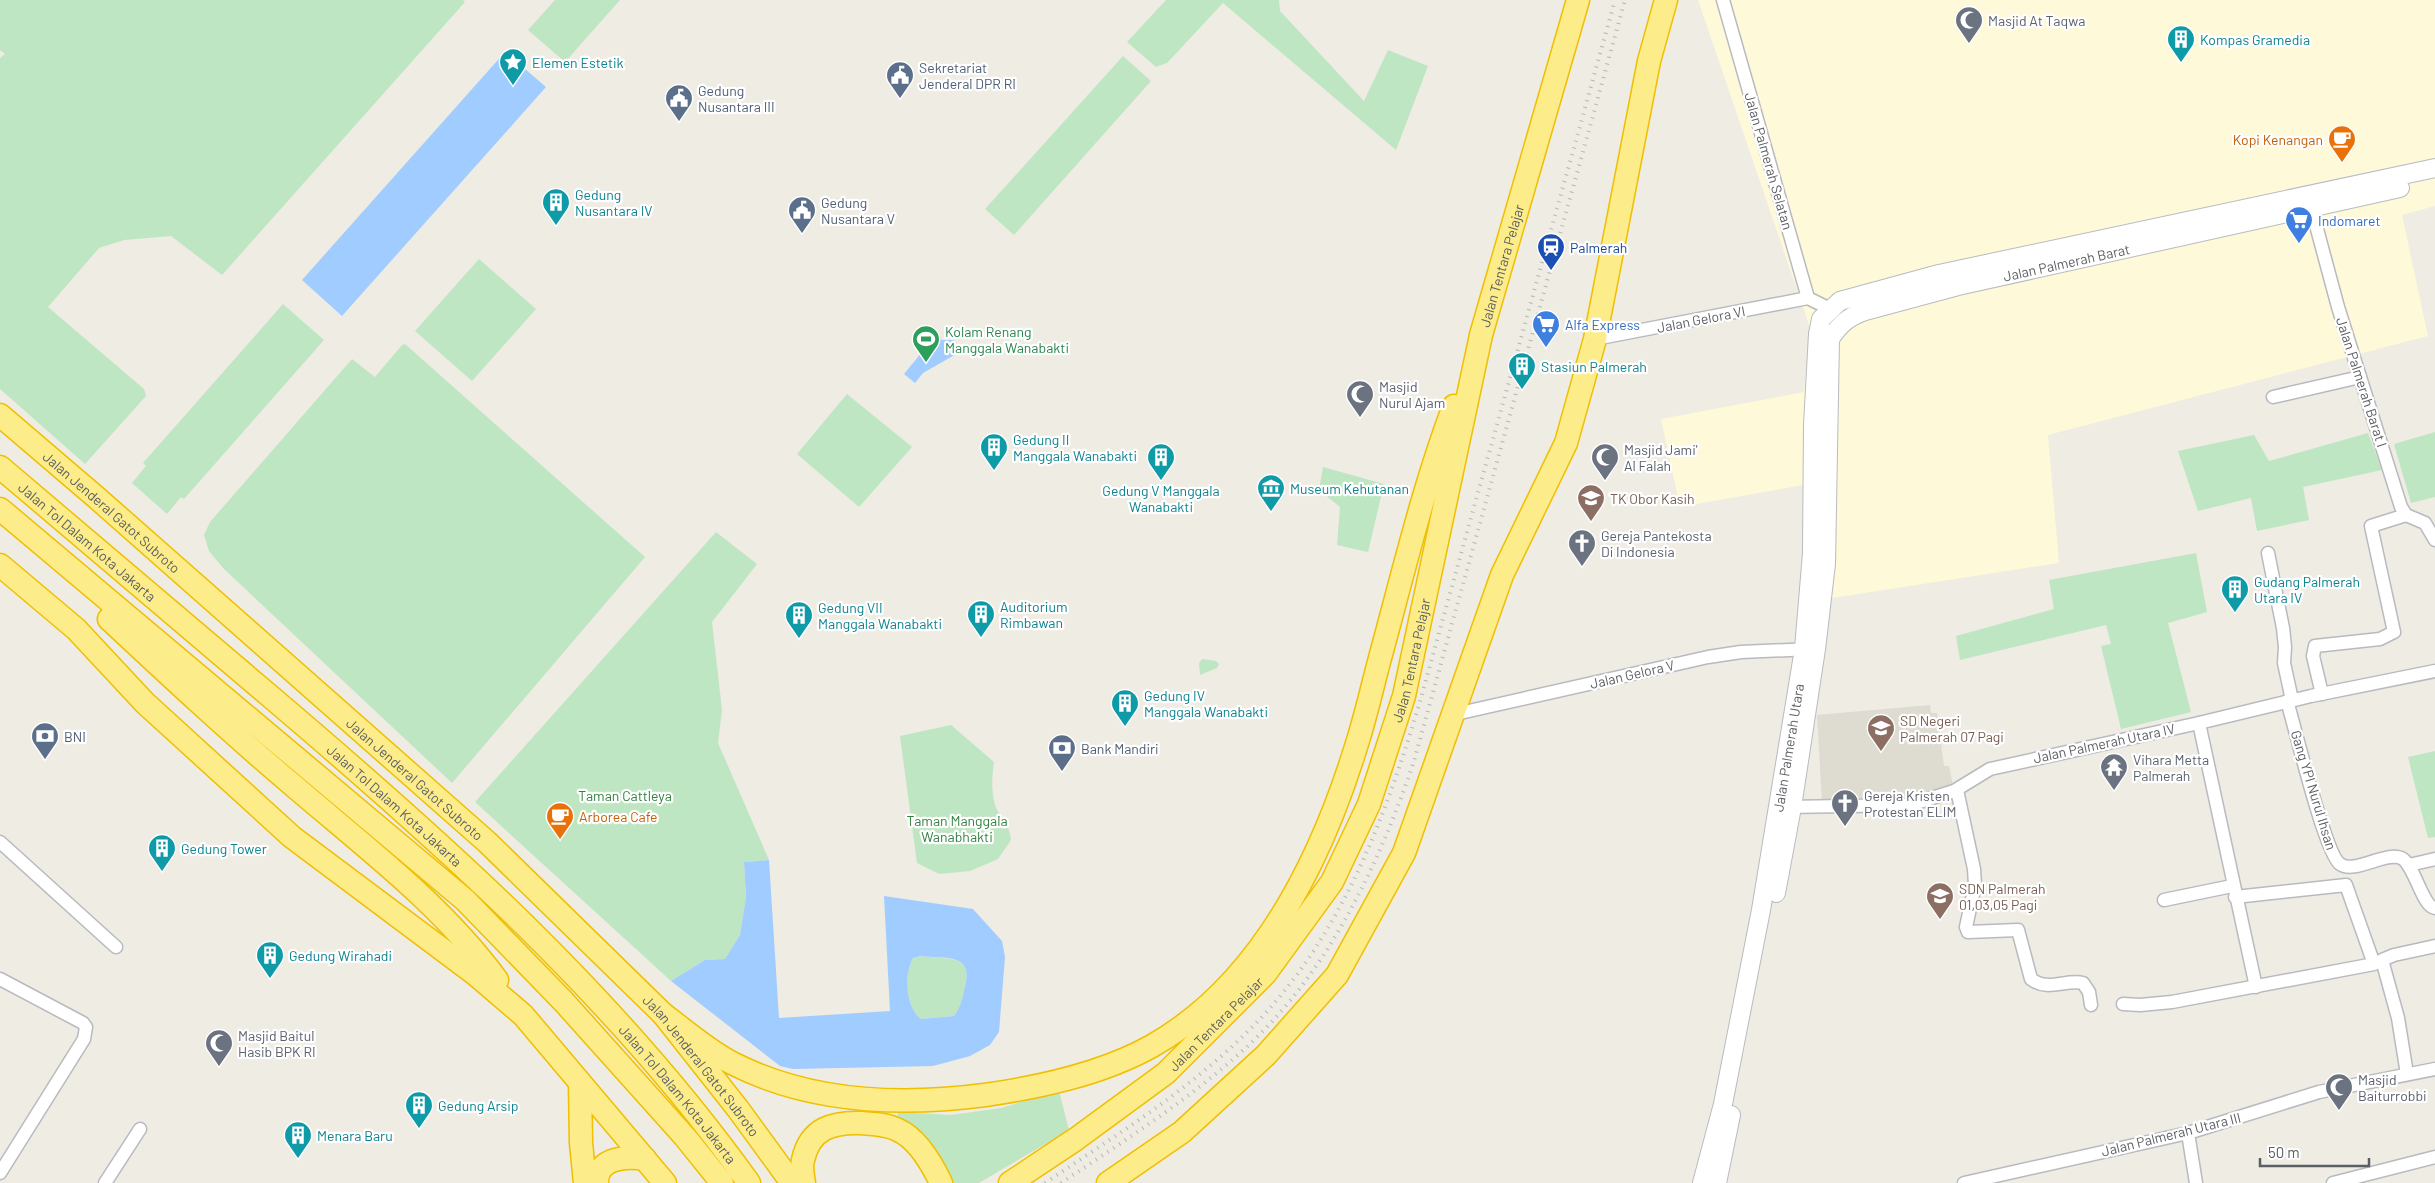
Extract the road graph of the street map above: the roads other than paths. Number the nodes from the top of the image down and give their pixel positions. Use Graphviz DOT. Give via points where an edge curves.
graph roads {
  1 [pos="1578,0"];
  2 [pos="1666,0"];
  3 [pos="1723,0"];
  4 [pos="2435,168"];
  5 [pos="2435,180"];
  6 [pos="2313,201"];
  7 [pos="1808,298"];
  8 [pos="1830,309"];
  9 [pos="1481,335"];
  10 [pos="1595,339"];
  11 [pos="1830,339"];
  12 [pos="2360,377"];
  13 [pos="2273,397"];
  14 [pos="0,415"];
  15 [pos="1820,424"];
  16 [pos="0,467"];
  17 [pos="4,512"];
  18 [pos="2406,514"];
  19 [pos="2435,540"];
  20 [pos="2268,553"];
  21 [pos="0,565"];
  22 [pos="1810,649"];
  23 [pos="2435,671"];
  24 [pos="2322,694"];
  25 [pos="2290,701"];
  26 [pos="1451,715"];
  27 [pos="2199,723"];
  28 [pos="1957,790"];
  29 [pos="1785,806"];
  30 [pos="0,842"];
  31 [pos="2435,859"];
  32 [pos="2409,865"];
  33 [pos="2234,892"];
  34 [pos="2164,900"];
  35 [pos="2435,908"];
  36 [pos="2435,946"];
  37 [pos="116,947"];
  38 [pos="1259,965"];
  39 [pos="1,982"];
  40 [pos="2256,987"];
  41 [pos="2123,1004"];
  42 [pos="2091,1005"];
  43 [pos="663,1014"];
  44 [pos="523,1016"];
  45 [pos="1737,1059"];
  46 [pos="2435,1069"];
  47 [pos="2407,1074"];
  48 [pos="580,1083"];
  49 [pos="140,1129"];
  50 [pos="2188,1133"];
  51 [pos="2435,1157"];
  52 [pos="646,1159"];
  53 [pos="0,1173"];
  54 [pos="745,1177"];
  55 [pos="1978,1181"];
  56 [pos="105,1183"];
  57 [pos="585,1183"];
  58 [pos="597,1183"];
  59 [pos="665,1183"];
  60 [pos="722,1183"];
  61 [pos="792,1183"];
  62 [pos="804,1183"];
  63 [pos="941,1183"];
  64 [pos="1010,1183"];
  65 [pos="1108,1183"];
  66 [pos="1702,1183"];
  67 [pos="1718,1183"];
  68 [pos="1964,1183"];
  69 [pos="2196,1183"];
  70 [pos="2333,1183"];
  1 -- 9 [label="highway, Jalan Tentara Pelajar"];
  2 -- 10 [label="highway" via="1649,61"];
  3 -- 7 [label="street, Jalan Palmerah Selatan"];
  4 -- 6 [label="main road, Jalan Palmerah Barat"];
  5 -- 6 [label="main road, Jalan Palmerah Barat"];
  6 -- 8 [label="main road, Jalan Palmerah Barat" via="1939,274 1840,301"];
  6 -- 11 [label="main road, Jalan Palmerah Barat" via="1865,311 1851,315"];
  6 -- 12 [label="street, Jalan Palmerah Barat I" via="2317,229"];
  7 -- 8 [label="street"];
  7 -- 10 [label="street, Jalan Gelora VI"];
  8 -- 15 [label="main road, Jalan Palmerah Utara" via="1821,318 1818,334"];
  9 -- 38 [label="highway" via="1434,461 1360,734 1339,796 1306,871 1272,930"];
  9 -- 38 [label="highway, Jalan Tentara Pelajar" via="1404,696 1369,804 1332,882"];
  10 -- 26 [label="highway" via="1566,443 1502,575"];
  11 -- 15 [label="main road, Jalan Palmerah Utara"];
  12 -- 13 [label="street"];
  12 -- 18 [label="street, Jalan Palmerah Barat I" via="2401,507"];
  14 -- 43 [label="highway, Jalan Jenderal Gatot Subroto" via="480,836"];
  15 -- 22 [label="main road, Jalan Palmerah Utara"];
  16 -- 54 [label="highway, Jalan Tol Dalam Kota Jakarta" via="435,838 595,996 689,1104"];
  17 -- 44 [label="highway" via="77,590 282,777 431,906 489,969"];
  17 -- 60 [label="highway, Jalan Tol Dalam Kota Jakarta" via="465,900 564,1002"];
  18 -- 19 [label="street" via="2425,523"];
  18 -- 24 [label="street" via="2371,526 2394,632 2380,639 2315,646 2313,656"];
  20 -- 25 [label="street, Gang YPI Nurul Ihsan" via="2284,634 2284,663"];
  21 -- 44 [label="highway" via="76,629 145,703 292,837 475,974"];
  22 -- 26 [label="street, Jalan Gelora V" via="1708,657"];
  22 -- 29 [label="main road, Jalan Palmerah Utara"];
  23 -- 24 [label="street, Jalan Palmerah Utara IV"];
  24 -- 25 [label="street, Jalan Palmerah Utara IV"];
  25 -- 27 [label="street, Jalan Palmerah Utara IV"];
  25 -- 32 [label="street, Gang YPI Nurul Ihsan" via="2314,799 2334,856 2340,864 2349,867 2396,857"];
  26 -- 65 [label="highway" via="1404,853 1337,976 1266,1055 1182,1132"];
  27 -- 28 [label="street, Jalan Palmerah Utara IV" via="1990,769"];
  27 -- 33 [label="street"];
  28 -- 29 [label="street, Jalan Palmerah Utara IV" via="1910,806"];
  28 -- 42 [label="street" via="1974,858 1975,885 1966,927 1968,932 2018,930 2031,979 2045,986 2076,981 2083,983 2089,992"];
  29 -- 45 [label="main road, Jalan Palmerah Utara"];
  30 -- 37 [label="street"];
  31 -- 32 [label="street, Gang YPI Nurul Ihsan"];
  32 -- 35 [label="street" via="2428,904"];
  33 -- 34 [label="street"];
  33 -- 40 [label="street"];
  33 -- 40 [label="street" via="2346,885 2374,964"];
  36 -- 47 [label="street" via="2382,960 2398,1018"];
  38 -- 43 [label="highway" via="1178,1030 1133,1056 1070,1078 1009,1092 945,1099 847,1098 797,1089 732,1063"];
  38 -- 64 [label="highway, Jalan Tentara Pelajar" via="1166,1073"];
  39 -- 53 [label="street" via="86,1027 84,1039"];
  40 -- 41 [label="street" via="2172,1002"];
  43 -- 61 [label="highway, Jalan Jenderal Gatot Subroto"];
  44 -- 48 [label="highway"];
  45 -- 66 [label="main road, Jalan Palmerah Utara"];
  45 -- 67 [label="main road, Jalan Palmerah Utara"];
  46 -- 47 [label="street, Jalan Palmerah Utara III"];
  47 -- 50 [label="street, Jalan Palmerah Utara III" via="2319,1092"];
  48 -- 52 [label="highway"];
  48 -- 57 [label="highway"];
  49 -- 56 [label="street"];
  50 -- 55 [label="street, Jalan Palmerah Utara III"];
  50 -- 69 [label="street"];
  51 -- 70 [label="street"];
  52 -- 58 [label="highway" via="626,1156 611,1161 602,1169"];
  52 -- 59 [label="highway"];
  55 -- 68 [label="street, Jalan Palmerah Utara III"];
  62 -- 63 [label="highway" via="802,1160 811,1141 820,1131 834,1124 853,1123 899,1130 916,1143"];
}
